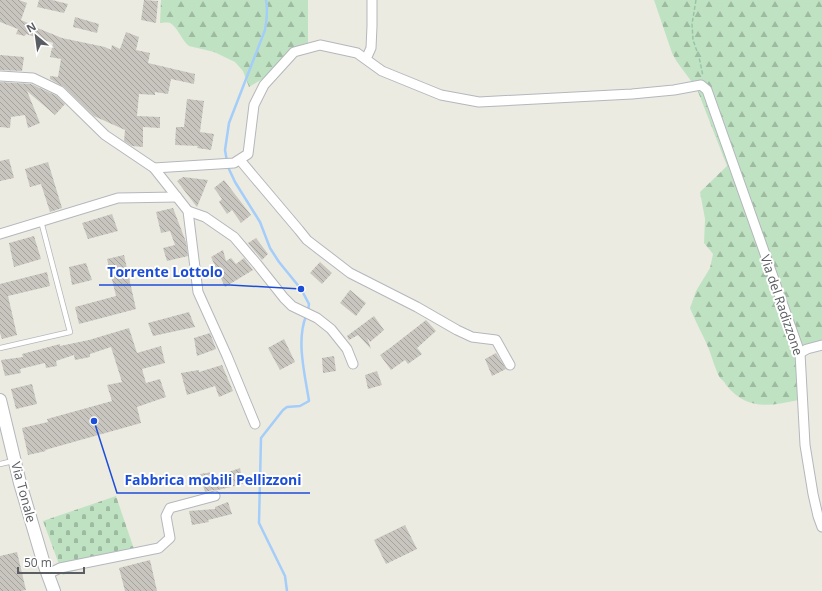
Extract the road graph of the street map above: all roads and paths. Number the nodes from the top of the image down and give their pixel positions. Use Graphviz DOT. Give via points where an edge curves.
graph roads {
  1 [pos="372,0"];
  2 [pos="696,0"];
  3 [pos="366,59"];
  4 [pos="0,76"];
  5 [pos="707,90"];
  6 [pos="237,161"];
  7 [pos="154,168"];
  8 [pos="177,197"];
  9 [pos="188,211"];
  10 [pos="41,221"];
  11 [pos="0,234"];
  12 [pos="822,346"];
  13 [pos="0,348"];
  14 [pos="800,353"];
  15 [pos="353,364"];
  16 [pos="510,365"];
  17 [pos="0,400"];
  18 [pos="255,424"];
  19 [pos="15,460"];
  20 [pos="0,464"];
  21 [pos="214,496"];
  22 [pos="822,527"];
  23 [pos="51,583"];
  1 -- 3 [label="street" via="371,48"];
  2 -- 5 [label="path" via="692,24 693,40"];
  3 -- 5 [label="street" via="382,71 441,95 479,102 632,94 701,85"];
  3 -- 6 [label="street" via="357,53 320,45 294,52 264,85 254,105 248,154"];
  4 -- 7 [label="street" via="33,78 60,91 105,135"];
  5 -- 14 [label="street, Via del Radizzone"];
  6 -- 7 [label="street"];
  6 -- 16 [label="street" via="255,178 307,240 350,273 472,337 496,340"];
  7 -- 8 [label="street"];
  8 -- 9 [label="street"];
  8 -- 10 [label="street" via="118,198"];
  9 -- 15 [label="street" via="205,217 234,238 292,306 317,318 331,329 347,349"];
  9 -- 18 [label="street" via="198,292"];
  10 -- 11 [label="street"];
  10 -- 13 [label="lane" via="70,332"];
  12 -- 14 [label="street"];
  14 -- 22 [label="street, Via del Radizzone" via="806,445 813,494"];
  17 -- 19 [label="street, Via Tonale"];
  19 -- 20 [label="lane"];
  19 -- 23 [label="street, Via Tonale"];
  21 -- 23 [label="street" via="170,508 166,516 170,538 159,548 60,568"];
}
